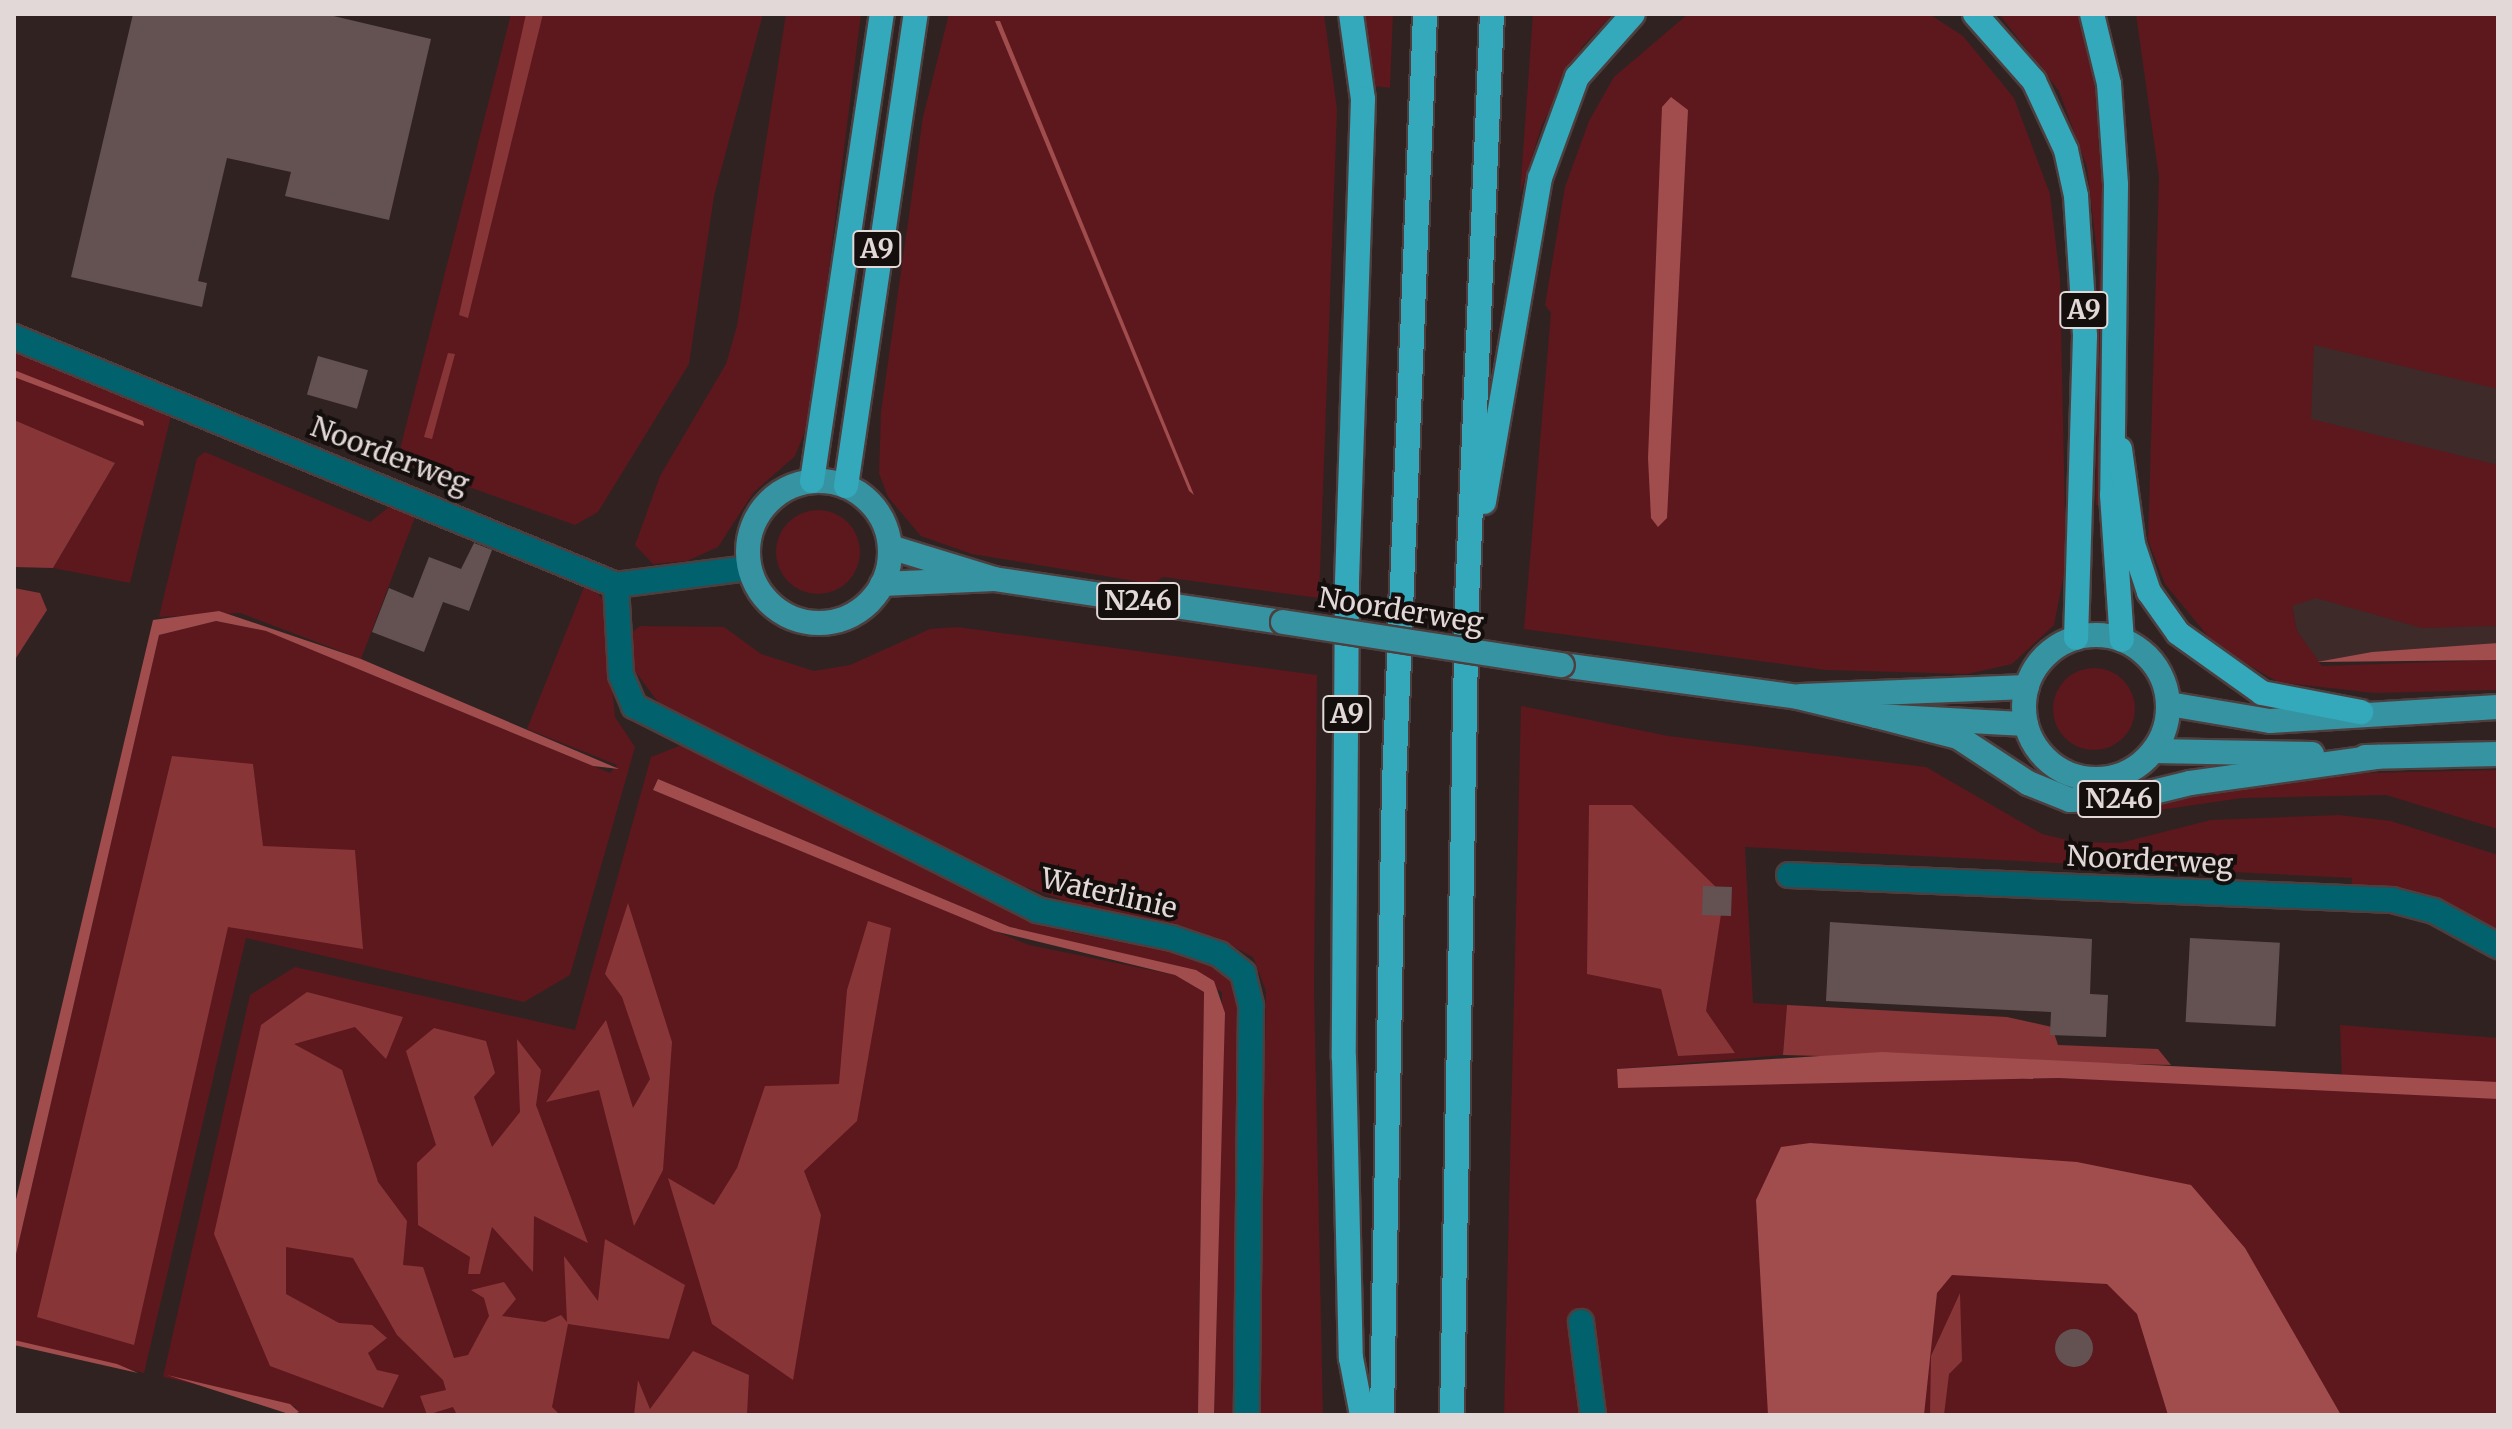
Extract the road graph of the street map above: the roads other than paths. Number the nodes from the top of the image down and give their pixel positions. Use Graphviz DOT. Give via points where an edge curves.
graph roads {
  1 [pos="882,14"];
  2 [pos="916,14"];
  3 [pos="1351,14"];
  4 [pos="1425,14"];
  5 [pos="1492,14"];
  6 [pos="1633,14"];
  7 [pos="1975,14"];
  8 [pos="2092,14"];
  9 [pos="14,337"];
  10 [pos="2113,424"];
  11 [pos="812,481"];
  12 [pos="846,486"];
  13 [pos="890,547"];
  14 [pos="749,568"];
  15 [pos="994,579"];
  16 [pos="882,584"];
  17 [pos="616,585"];
  18 [pos="1467,600"];
  19 [pos="2076,638"];
  20 [pos="2122,640"];
  21 [pos="2027,687"];
  22 [pos="1798,697"];
  23 [pos="2169,704"];
  24 [pos="2498,707"];
  25 [pos="2361,712"];
  26 [pos="1876,716"];
  27 [pos="2026,724"];
  28 [pos="2155,751"];
  29 [pos="2498,754"];
  30 [pos="2378,757"];
  31 [pos="1789,875"];
  32 [pos="2498,946"];
  33 [pos="1581,1322"];
  34 [pos="1247,1415"];
  35 [pos="1362,1415"];
  36 [pos="1382,1415"];
  37 [pos="1452,1415"];
  38 [pos="1593,1415"];
  1 -- 11 [label="highway, A9"];
  2 -- 12 [label="highway, A9"];
  3 -- 35 [label="highway, A9" via="1363,99 1347,585 1344,1058 1351,1358"];
  4 -- 36 [label="highway, A9" via="1394,783"];
  5 -- 18 [label="highway"];
  6 -- 18 [label="highway" via="1577,77 1540,178"];
  7 -- 19 [label="highway, A9" via="2041,92 2076,196 2085,336"];
  8 -- 10 [label="highway, A9" via="2109,84 2116,185"];
  9 -- 17 [label="street, Noorderweg" via="470,519"];
  10 -- 20 [label="highway, A9"];
  10 -- 25 [label="highway" via="2130,484 2133,544 2149,592 2178,633 2262,693"];
  11 -- 12 [label="main road"];
  11 -- 14 [label="main road" via="788,487 761,511 748,544"];
  12 -- 13 [label="main road" via="876,511"];
  13 -- 15 [label="main road, Noorderweg / N246"];
  13 -- 16 [label="main road"];
  14 -- 16 [label="main road" via="776,609 798,620 847,618"];
  14 -- 17 [label="street"];
  15 -- 16 [label="main road, Noorderweg / N246"];
  15 -- 22 [label="main road, Noorderweg / N246, bridge"];
  17 -- 34 [label="street, Waterlinie" via="621,675 634,706 1037,910 1172,938 1219,954 1243,973 1251,1006"];
  18 -- 37 [label="highway"];
  19 -- 20 [label="main road"];
  19 -- 21 [label="main road" via="2054,649"];
  20 -- 23 [label="main road" via="2155,665"];
  21 -- 22 [label="main road, Noorderweg / N246"];
  21 -- 27 [label="main road"];
  22 -- 26 [label="main road, Noorderweg / N246"];
  23 -- 25 [label="main road" via="2270,721"];
  23 -- 28 [label="main road, N246"];
  24 -- 25 [label="main road"];
  26 -- 27 [label="main road, Noorderweg / N246"];
  26 -- 30 [label="main road, Noorderweg / N246" via="1958,737 2028,783 2070,800 2129,798 2190,783"];
  27 -- 28 [label="main road, N246" via="2050,763 2093,780 2127,772"];
  28 -- 30 [label="main road, Noorderweg / N246"];
  29 -- 30 [label="main road, Noorderweg / N246"];
  31 -- 32 [label="street, Noorderweg" via="2392,900 2434,911"];
  33 -- 38 [label="street"];
}
